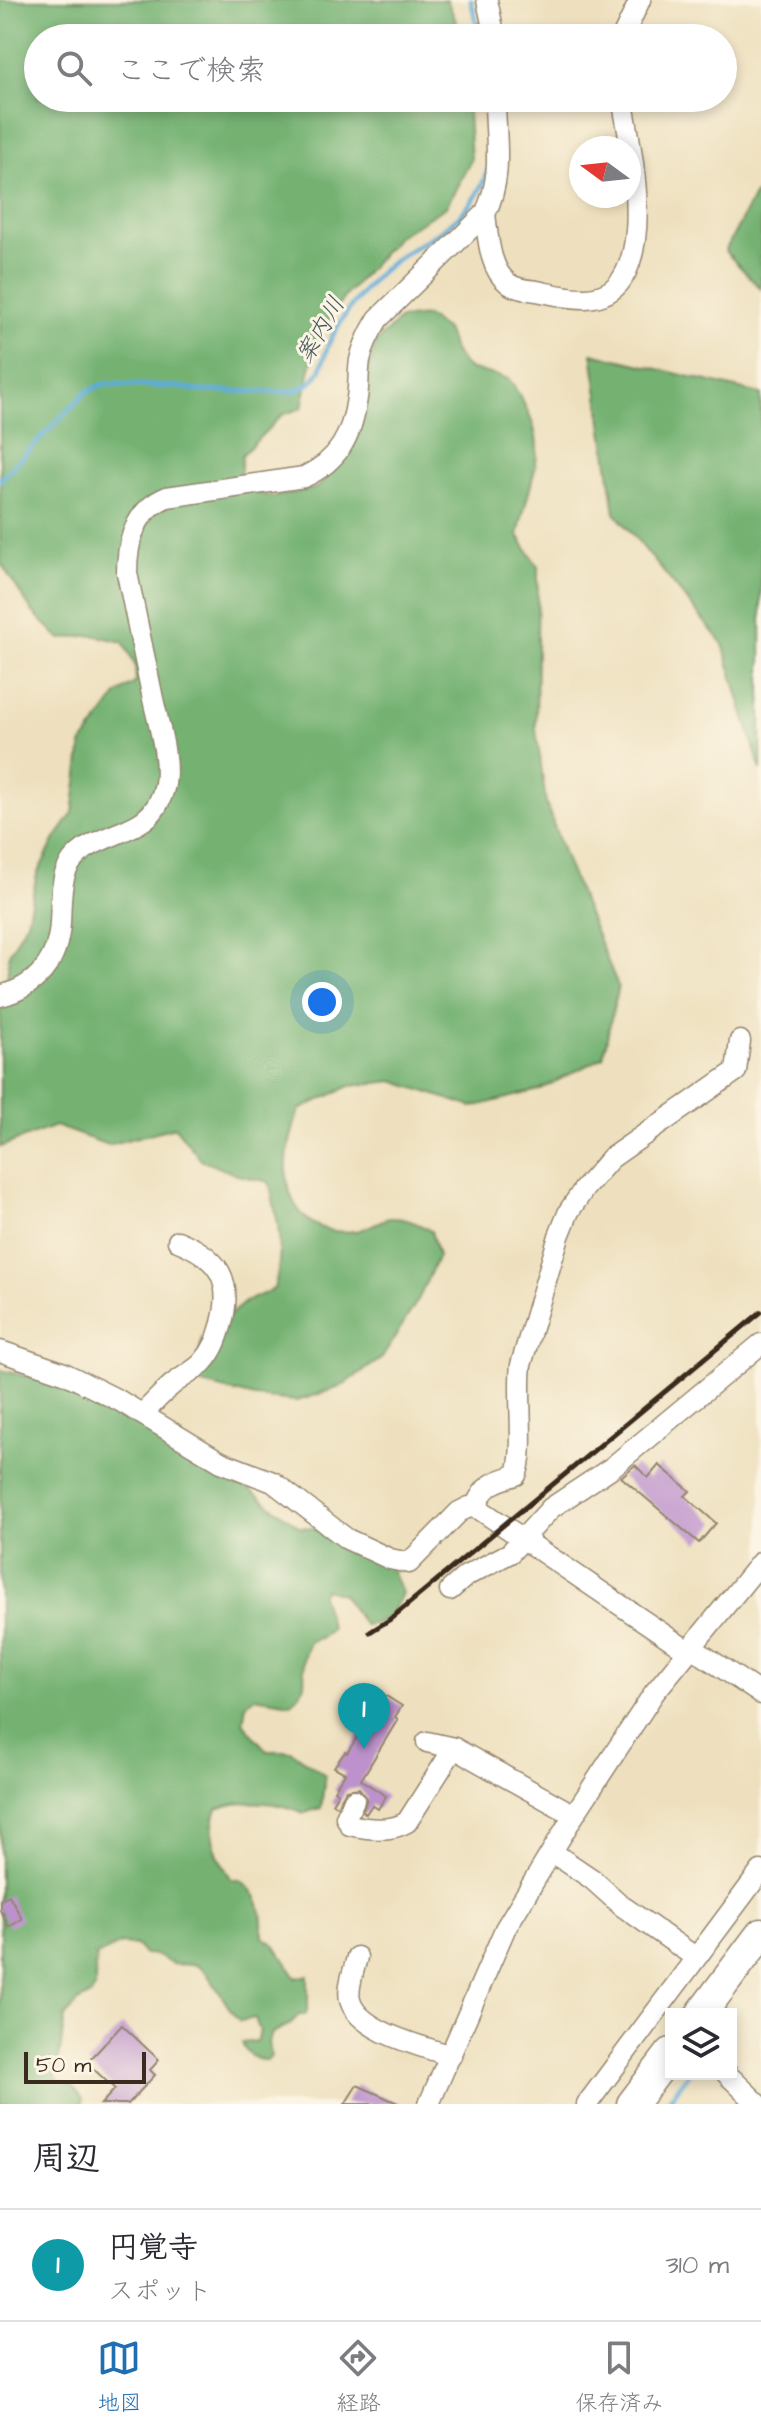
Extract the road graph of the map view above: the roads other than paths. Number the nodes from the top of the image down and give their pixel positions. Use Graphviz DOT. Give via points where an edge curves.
graph roads {
  1 [pos="487,0"];
  2 [pos="640,0"];
  3 [pos="492,24"];
  4 [pos="629,24"];
  5 [pos="496,112"];
  6 [pos="624,112"];
  7 [pos="485,214"];
  8 [pos="0,996"];
  9 [pos="740,1041"];
  10 [pos="178,1241"];
  11 [pos="761,1344"];
  12 [pos="0,1351"];
  13 [pos="142,1414"];
  14 [pos="475,1507"];
  15 [pos="524,1540"];
  16 [pos="761,1562"];
  17 [pos="754,1586"];
  18 [pos="450,1590"];
  19 [pos="690,1649"];
  20 [pos="761,1694"];
  21 [pos="427,1742"];
  22 [pos="454,1748"];
  23 [pos="354,1800"];
  24 [pos="574,1815"];
  25 [pos="552,1852"];
  26 [pos="761,1871"];
  27 [pos="761,1934"];
  28 [pos="357,1957"];
  29 [pos="695,1957"];
  30 [pos="706,2008"];
  31 [pos="451,2056"];
  32 [pos="665,2061"];
  33 [pos="733,2080"];
  34 [pos="429,2104"];
  35 [pos="587,2104"];
  36 [pos="632,2104"];
  37 [pos="758,2104"];
  1 -- 3 [label="street"];
  2 -- 4 [label="street"];
  5 -- 7 [label="street" via="499,169"];
  6 -- 7 [label="street" via="634,167 636,235 626,272 615,287 575,299 508,284 491,254"];
  7 -- 8 [label="street" via="378,319 364,345 349,431 323,468 304,477 167,497 143,513 131,537 127,573 166,767 161,799 143,821 101,840 72,861 60,898 58,945 48,967 18,992"];
  9 -- 14 [label="street" via="736,1071 611,1158 569,1211 521,1365 518,1471 495,1481"];
  10 -- 13 [label="street" via="215,1263 227,1302 212,1351"];
  11 -- 15 [label="street" via="611,1468 551,1508"];
  12 -- 13 [label="street" via="64,1373"];
  13 -- 14 [label="street" via="221,1462 273,1482 347,1539 403,1563 413,1560 459,1512"];
  14 -- 15 [label="street"];
  15 -- 18 [label="street"];
  15 -- 19 [label="street"];
  16 -- 17 [label="street"];
  17 -- 19 [label="street"];
  19 -- 20 [label="street"];
  19 -- 24 [label="street" via="654,1693"];
  21 -- 22 [label="street"];
  22 -- 23 [label="street" via="400,1826 350,1825 346,1817"];
  22 -- 24 [label="street"];
  24 -- 25 [label="street"];
  25 -- 29 [label="street"];
  25 -- 31 [label="street" via="505,1929"];
  26 -- 29 [label="street"];
  27 -- 30 [label="main road"];
  28 -- 31 [label="street" via="350,1993 364,2022"];
  29 -- 35 [label="street"];
  31 -- 34 [label="street"];
  32 -- 36 [label="main road"];
  33 -- 37 [label="street"];
}
